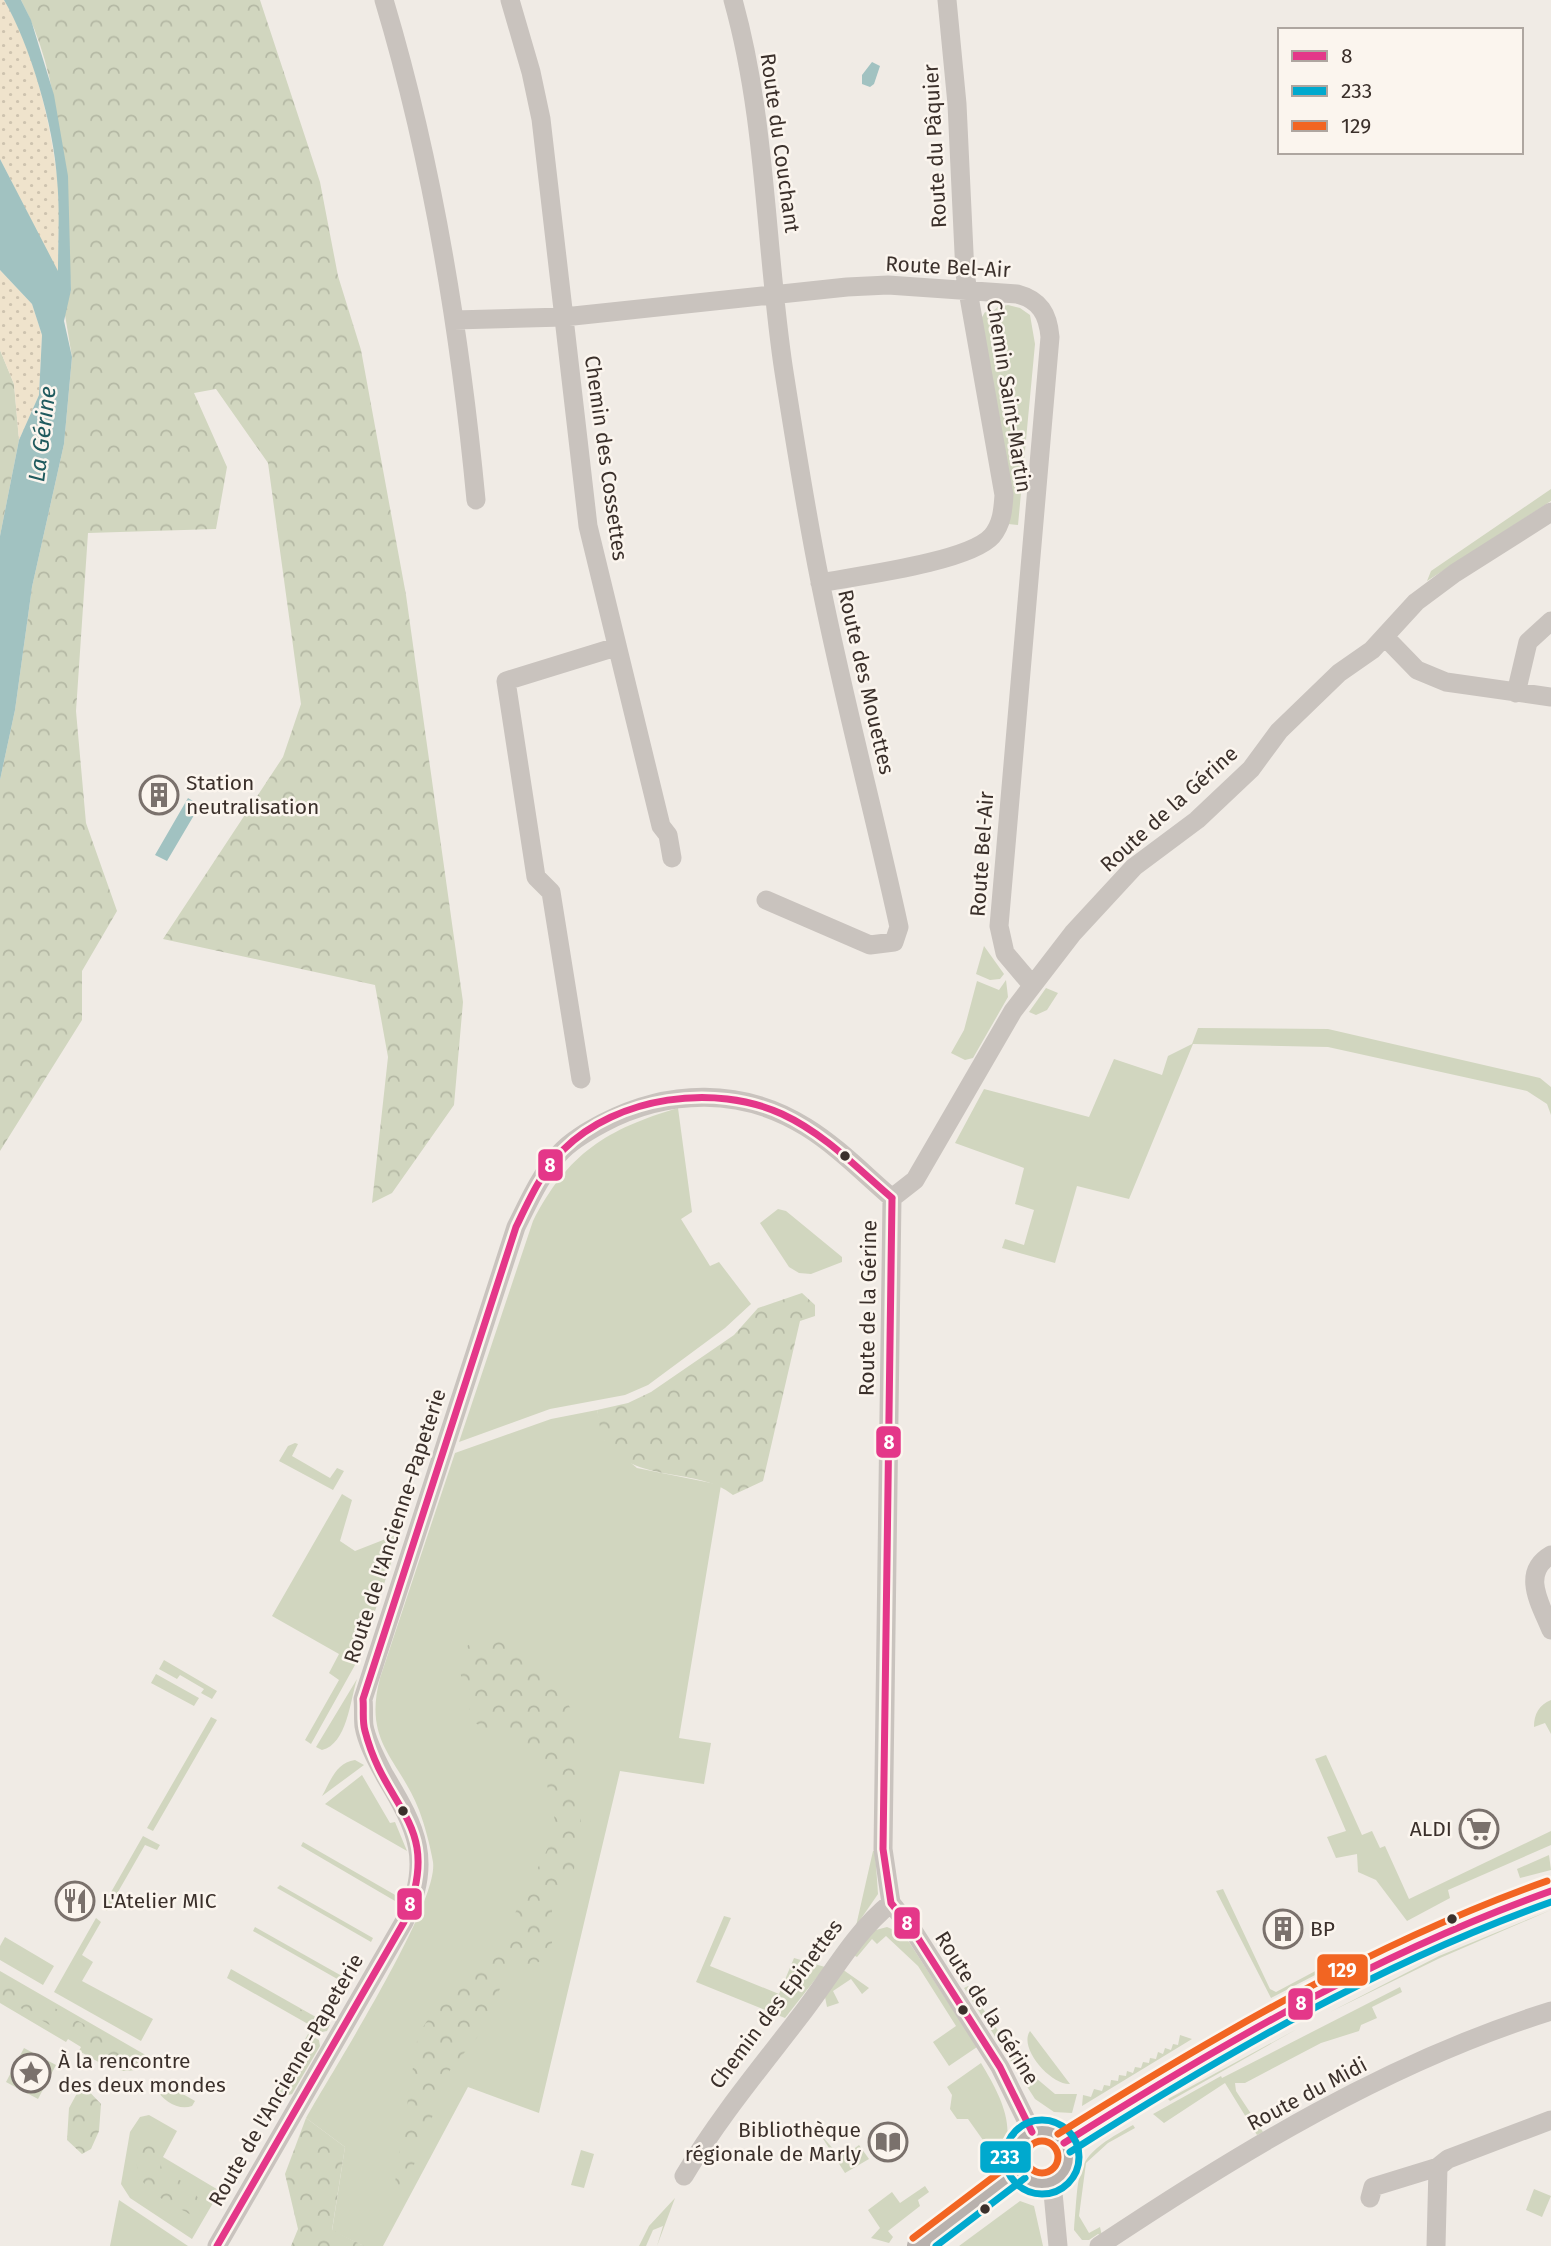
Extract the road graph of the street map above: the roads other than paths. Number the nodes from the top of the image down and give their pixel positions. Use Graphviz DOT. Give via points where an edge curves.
graph roads {
  1 [pos="384,0"];
  2 [pos="510,0"];
  3 [pos="733,0"];
  4 [pos="947,0"];
  5 [pos="968,290"];
  6 [pos="775,293"];
  7 [pos="564,317"];
  8 [pos="454,320"];
  9 [pos="476,500"];
  10 [pos="1551,512"];
  11 [pos="820,583"];
  12 [pos="1551,621"];
  13 [pos="1385,637"];
  14 [pos="616,647"];
  15 [pos="1516,693"];
  16 [pos="1551,696"];
  17 [pos="672,858"];
  18 [pos="766,900"];
  19 [pos="1031,985"];
  20 [pos="580,1079"];
  21 [pos="892,1198"];
  22 [pos="1551,1555"];
  23 [pos="1551,1630"];
  24 [pos="1551,1891"];
  25 [pos="891,1903"];
  26 [pos="1551,2011"];
  27 [pos="1551,2120"];
  28 [pos="1032,2132"];
  29 [pos="1065,2143"];
  30 [pos="1438,2167"];
  31 [pos="1018,2170"];
  32 [pos="684,2176"];
  33 [pos="1052,2182"];
  34 [pos="1370,2198"];
  35 [pos="217,2246"];
  36 [pos="919,2246"];
  37 [pos="1058,2246"];
  38 [pos="1099,2246"];
  39 [pos="1436,2246"];
  1 -- 8 [label="street" via="424,146"];
  2 -- 7 [label="street" via="541,119"];
  3 -- 6 [label="street, Route du Couchant" via="758,136"];
  4 -- 5 [label="street, Route du Pâquier"];
  5 -- 6 [label="street, Route Bel-Air" via="888,285"];
  5 -- 11 [label="street, Chemin Saint-Martin" via="1004,495 999,524 985,543 958,554"];
  5 -- 19 [label="street, Route Bel-Air" via="1032,298 1048,322 1050,337 999,926 1005,953"];
  6 -- 7 [label="street, Route Bel-Air"];
  6 -- 11 [label="street, Route des Mouettes" via="797,459"];
  7 -- 8 [label="street, Route Bel-Air"];
  7 -- 14 [label="street, Chemin des Cossettes" via="588,526"];
  8 -- 9 [label="street"];
  10 -- 13 [label="street, Route de la Gérine" via="1416,602"];
  11 -- 18 [label="street, Route des Mouettes" via="899,927 894,942 870,945"];
  12 -- 15 [label="street" via="1528,642"];
  13 -- 15 [label="street" via="1416,670"];
  13 -- 19 [label="street, Route de la Gérine" via="1339,673 1279,731 1251,769 1197,820 1134,867"];
  14 -- 17 [label="street, Chemin des Cossettes"];
  14 -- 20 [label="street" via="506,681 536,877 551,892"];
  15 -- 16 [label="street"];
  19 -- 21 [label="street, Route de la Gérine" via="915,1180"];
  21 -- 25 [label="street, Route de la Gérine" via="881,1820"];
  21 -- 35 [label="street, Route de l'Ancienne-Papeterie" via="804,1126 760,1105 718,1096 680,1097 627,1110 561,1151 537,1184 516,1227 363,1699 370,1744 418,1838 415,1897"];
  22 -- 23 [label="street" via="1540,1562 1534,1574 1535,1590"];
  24 -- 29 [label="main road" via="1447,1930 1353,1978 1225,2046"];
  25 -- 28 [label="street, Route de la Gérine" via="1000,2067"];
  25 -- 32 [label="street, Chemin des Epinettes" via="865,1924 721,2115"];
  26 -- 38 [label="street, Route du Midi" via="1434,2055 1304,2119 1189,2185"];
  27 -- 30 [label="street" via="1448,2159"];
  28 -- 29 [label="main road" via="1050,2132"];
  28 -- 31 [label="main road" via="1018,2145"];
  29 -- 33 [label="main road" via="1067,2165"];
  30 -- 34 [label="street" via="1373,2187"];
  30 -- 39 [label="street"];
  31 -- 33 [label="main road" via="1030,2181"];
  31 -- 36 [label="main road"];
  33 -- 37 [label="street"];
}
